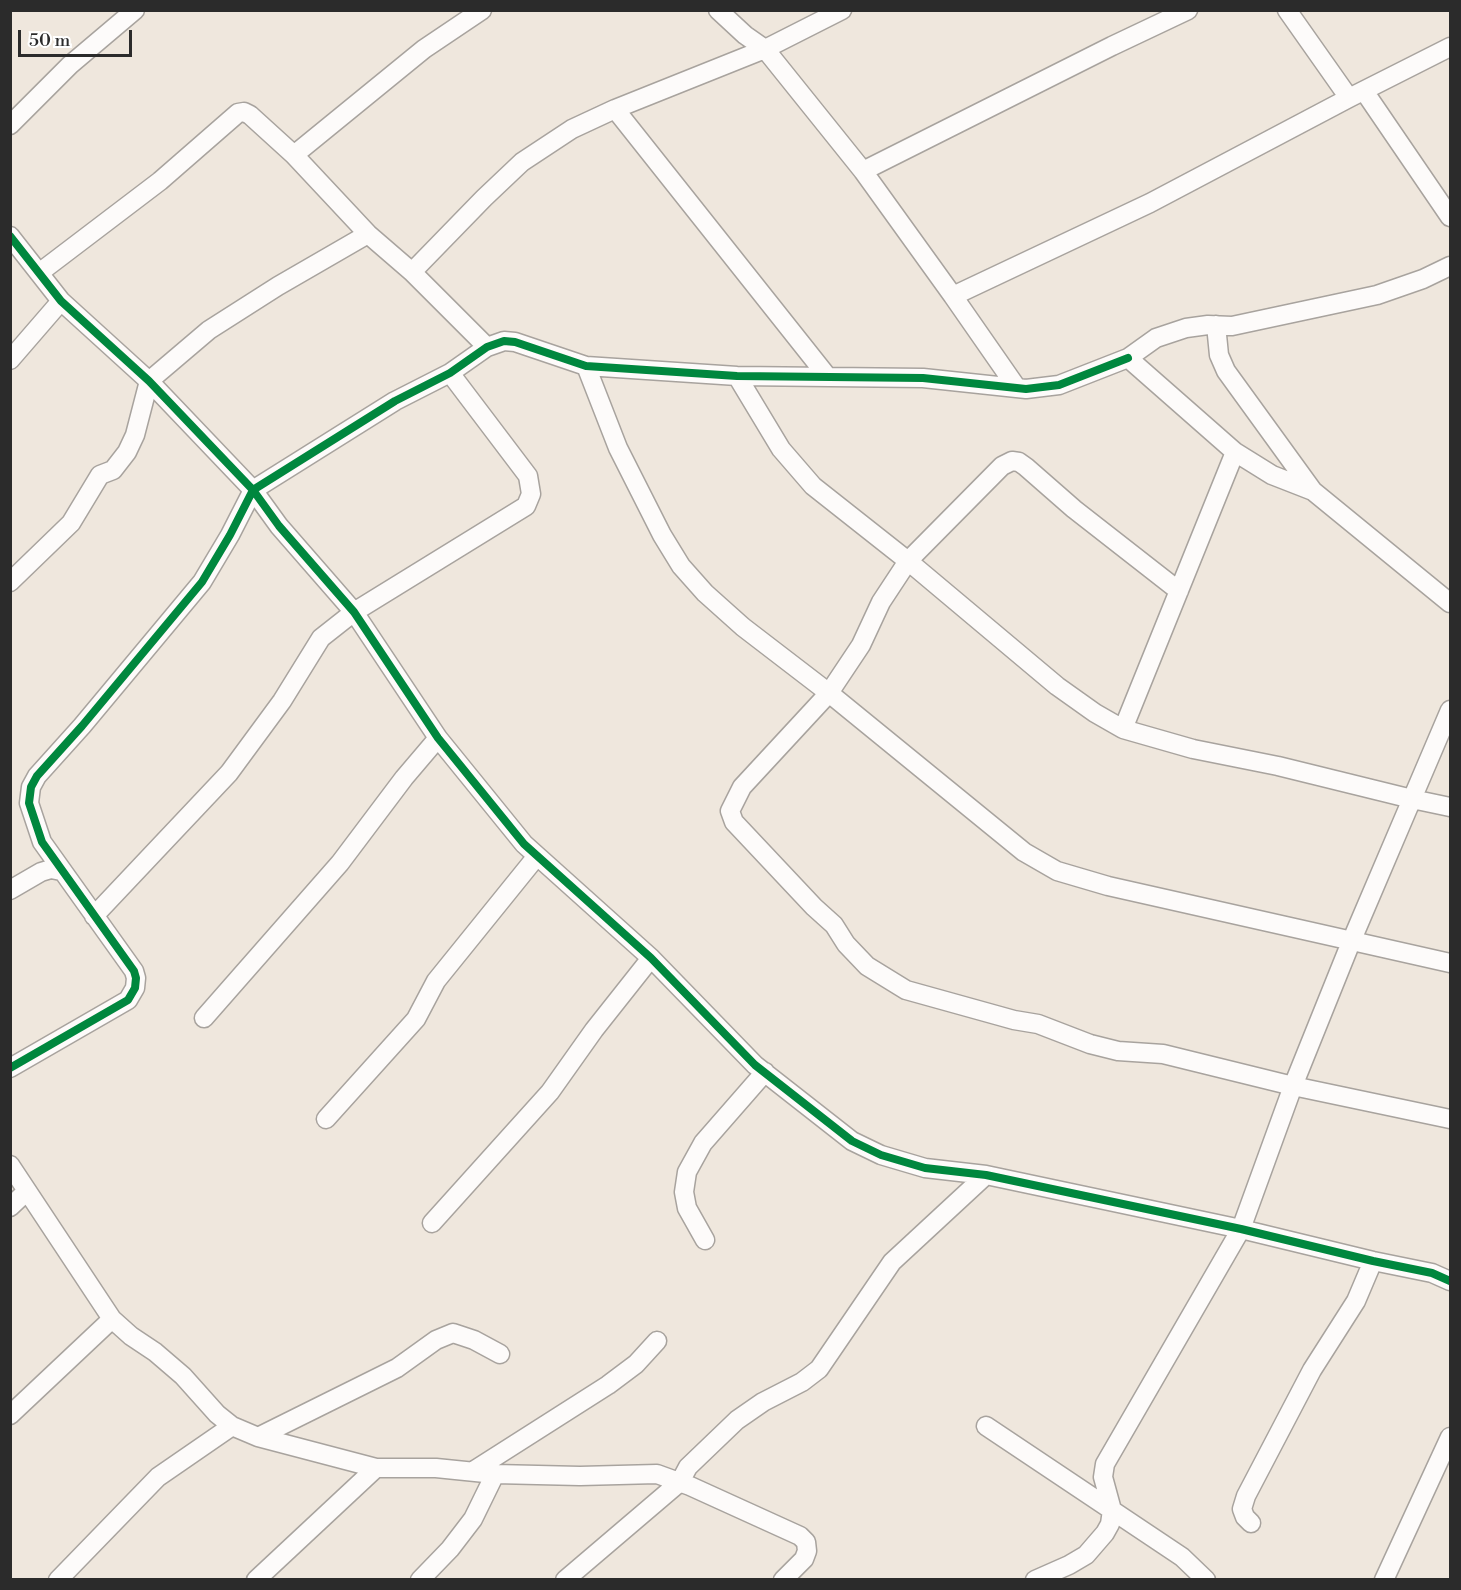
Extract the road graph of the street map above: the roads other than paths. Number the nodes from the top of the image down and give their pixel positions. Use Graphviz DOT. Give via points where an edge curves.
graph roads {
  1 [pos="135,10"];
  2 [pos="482,10"];
  3 [pos="718,10"];
  4 [pos="842,10"];
  5 [pos="1188,10"];
  6 [pos="1287,10"];
  7 [pos="1450,47"];
  8 [pos="765,50"];
  9 [pos="1356,94"];
  10 [pos="615,109"];
  11 [pos="10,125"];
  12 [pos="294,155"];
  13 [pos="863,171"];
  14 [pos="1450,217"];
  15 [pos="368,234"];
  16 [pos="10,237"];
  17 [pos="1450,266"];
  18 [pos="412,272"];
  19 [pos="39,273"];
  20 [pos="953,296"];
  21 [pos="61,301"];
  22 [pos="1216,325"];
  23 [pos="488,347"];
  24 [pos="1128,358"];
  25 [pos="10,360"];
  26 [pos="586,366"];
  27 [pos="450,373"];
  28 [pos="737,376"];
  29 [pos="827,376"];
  30 [pos="149,381"];
  31 [pos="1017,388"];
  32 [pos="1235,452"];
  33 [pos="253,490"];
  34 [pos="1313,491"];
  35 [pos="908,561"];
  36 [pos="10,582"];
  37 [pos="1179,591"];
  38 [pos="1450,603"];
  39 [pos="354,612"];
  40 [pos="829,693"];
  41 [pos="1450,710"];
  42 [pos="1123,729"];
  43 [pos="438,738"];
  44 [pos="1412,799"];
  45 [pos="1450,807"];
  46 [pos="537,856"];
  47 [pos="61,871"];
  48 [pos="10,890"];
  49 [pos="94,916"];
  50 [pos="1351,942"];
  51 [pos="651,958"];
  52 [pos="1450,963"];
  53 [pos="204,1018"];
  54 [pos="10,1068"];
  55 [pos="765,1072"];
  56 [pos="1293,1086"];
  57 [pos="326,1119"];
  58 [pos="1450,1119"];
  59 [pos="10,1165"];
  60 [pos="986,1175"];
  61 [pos="27,1191"];
  62 [pos="10,1208"];
  63 [pos="432,1224"];
  64 [pos="1241,1229"];
  65 [pos="705,1240"];
  66 [pos="1373,1261"];
  67 [pos="1450,1281"];
  68 [pos="112,1318"];
  69 [pos="657,1341"];
  70 [pos="500,1354"];
  71 [pos="10,1415"];
  72 [pos="232,1426"];
  73 [pos="987,1426"];
  74 [pos="258,1437"];
  75 [pos="1450,1437"];
  76 [pos="376,1468"];
  77 [pos="473,1471"];
  78 [pos="495,1474"];
  79 [pos="680,1482"];
  80 [pos="1112,1510"];
  81 [pos="1251,1523"];
  82 [pos="58,1580"];
  83 [pos="256,1580"];
  84 [pos="420,1580"];
  85 [pos="565,1580"];
  86 [pos="783,1580"];
  87 [pos="1035,1580"];
  88 [pos="1206,1580"];
  89 [pos="1384,1580"];
  1 -- 11 [label="street" via="70,64"];
  2 -- 12 [label="street" via="424,49"];
  3 -- 8 [label="street"];
  4 -- 8 [label="street"];
  5 -- 13 [label="street"];
  6 -- 9 [label="street"];
  7 -- 9 [label="street"];
  8 -- 10 [label="street"];
  8 -- 13 [label="street"];
  9 -- 14 [label="street"];
  9 -- 20 [label="street" via="1150,203"];
  10 -- 18 [label="street" via="572,129 522,162"];
  10 -- 29 [label="street"];
  12 -- 15 [label="street"];
  12 -- 19 [label="street" via="250,115 238,113 160,181"];
  13 -- 20 [label="street"];
  15 -- 18 [label="street"];
  15 -- 30 [label="street" via="209,330"];
  16 -- 19 [label="street"];
  17 -- 22 [label="street" via="1377,295 1232,326"];
  18 -- 23 [label="street"];
  19 -- 21 [label="street"];
  20 -- 31 [label="street"];
  21 -- 25 [label="street"];
  21 -- 30 [label="street"];
  22 -- 24 [label="street" via="1186,328 1156,338"];
  22 -- 34 [label="street" via="1219,356 1226,371"];
  23 -- 26 [label="street" via="515,342"];
  23 -- 27 [label="street"];
  24 -- 31 [label="street" via="1059,385"];
  24 -- 32 [label="street"];
  26 -- 28 [label="street"];
  26 -- 40 [label="street" via="618,448 681,566 742,627"];
  27 -- 33 [label="street" via="395,401"];
  27 -- 39 [label="street" via="528,476 531,494 526,506"];
  28 -- 29 [label="street"];
  28 -- 35 [label="street" via="782,449 813,486"];
  29 -- 31 [label="street" via="923,378"];
  30 -- 33 [label="street"];
  30 -- 36 [label="street" via="135,435 126,452 113,470 100,475 70,523"];
  32 -- 34 [label="street" via="1272,475"];
  32 -- 37 [label="street"];
  33 -- 39 [label="street"];
  33 -- 47 [label="street" via="201,582 31,787 29,803 42,842"];
  34 -- 38 [label="street"];
  35 -- 37 [label="street" via="1002,466 1012,461 1026,467"];
  35 -- 40 [label="street"];
  35 -- 42 [label="street" via="1058,686"];
  37 -- 42 [label="street"];
  39 -- 43 [label="street"];
  39 -- 49 [label="street" via="321,638 282,701 229,773"];
  40 -- 50 [label="street" via="1024,852 1057,871"];
  40 -- 56 [label="street" via="742,788 730,811 734,822 867,966 906,990 1038,1024 1090,1044 1163,1054"];
  41 -- 44 [label="street"];
  42 -- 44 [label="street"];
  43 -- 46 [label="street"];
  43 -- 53 [label="street" via="340,863"];
  44 -- 45 [label="street"];
  44 -- 50 [label="street"];
  46 -- 51 [label="street"];
  46 -- 57 [label="street" via="436,981 416,1019"];
  47 -- 48 [label="street" via="41,872"];
  47 -- 49 [label="street"];
  49 -- 54 [label="street" via="134,971 135,988 128,1000"];
  50 -- 52 [label="street"];
  50 -- 56 [label="street"];
  51 -- 55 [label="street"];
  51 -- 63 [label="street" via="550,1092"];
  55 -- 60 [label="street" via="852,1141 881,1155 925,1168"];
  55 -- 65 [label="street" via="703,1143 687,1172 687,1208"];
  56 -- 58 [label="street"];
  56 -- 64 [label="street"];
  59 -- 61 [label="street"];
  60 -- 64 [label="street"];
  60 -- 79 [label="street" via="892,1262 819,1369 737,1420 688,1467"];
  61 -- 62 [label="street"];
  61 -- 68 [label="street"];
  64 -- 66 [label="street"];
  64 -- 80 [label="street" via="1108,1458 1103,1477"];
  66 -- 67 [label="street" via="1432,1273"];
  66 -- 81 [label="street" via="1356,1301 1312,1370 1246,1496 1242,1509"];
  68 -- 71 [label="street"];
  68 -- 72 [label="street" via="183,1376"];
  69 -- 77 [label="street" via="636,1364 608,1385"];
  70 -- 74 [label="street" via="453,1333 436,1340 398,1368"];
  72 -- 74 [label="street"];
  72 -- 82 [label="street" via="158,1477"];
  73 -- 80 [label="street"];
  74 -- 76 [label="street"];
  75 -- 89 [label="street"];
  76 -- 77 [label="street"];
  76 -- 83 [label="street"];
  77 -- 78 [label="street"];
  78 -- 79 [label="street" via="657,1474"];
  78 -- 84 [label="street" via="473,1519"];
  79 -- 85 [label="street"];
  79 -- 86 [label="street" via="800,1536 806,1542 804,1559"];
  80 -- 87 [label="street" via="1105,1533 1086,1555"];
  80 -- 88 [label="street" via="1182,1557"];
}
